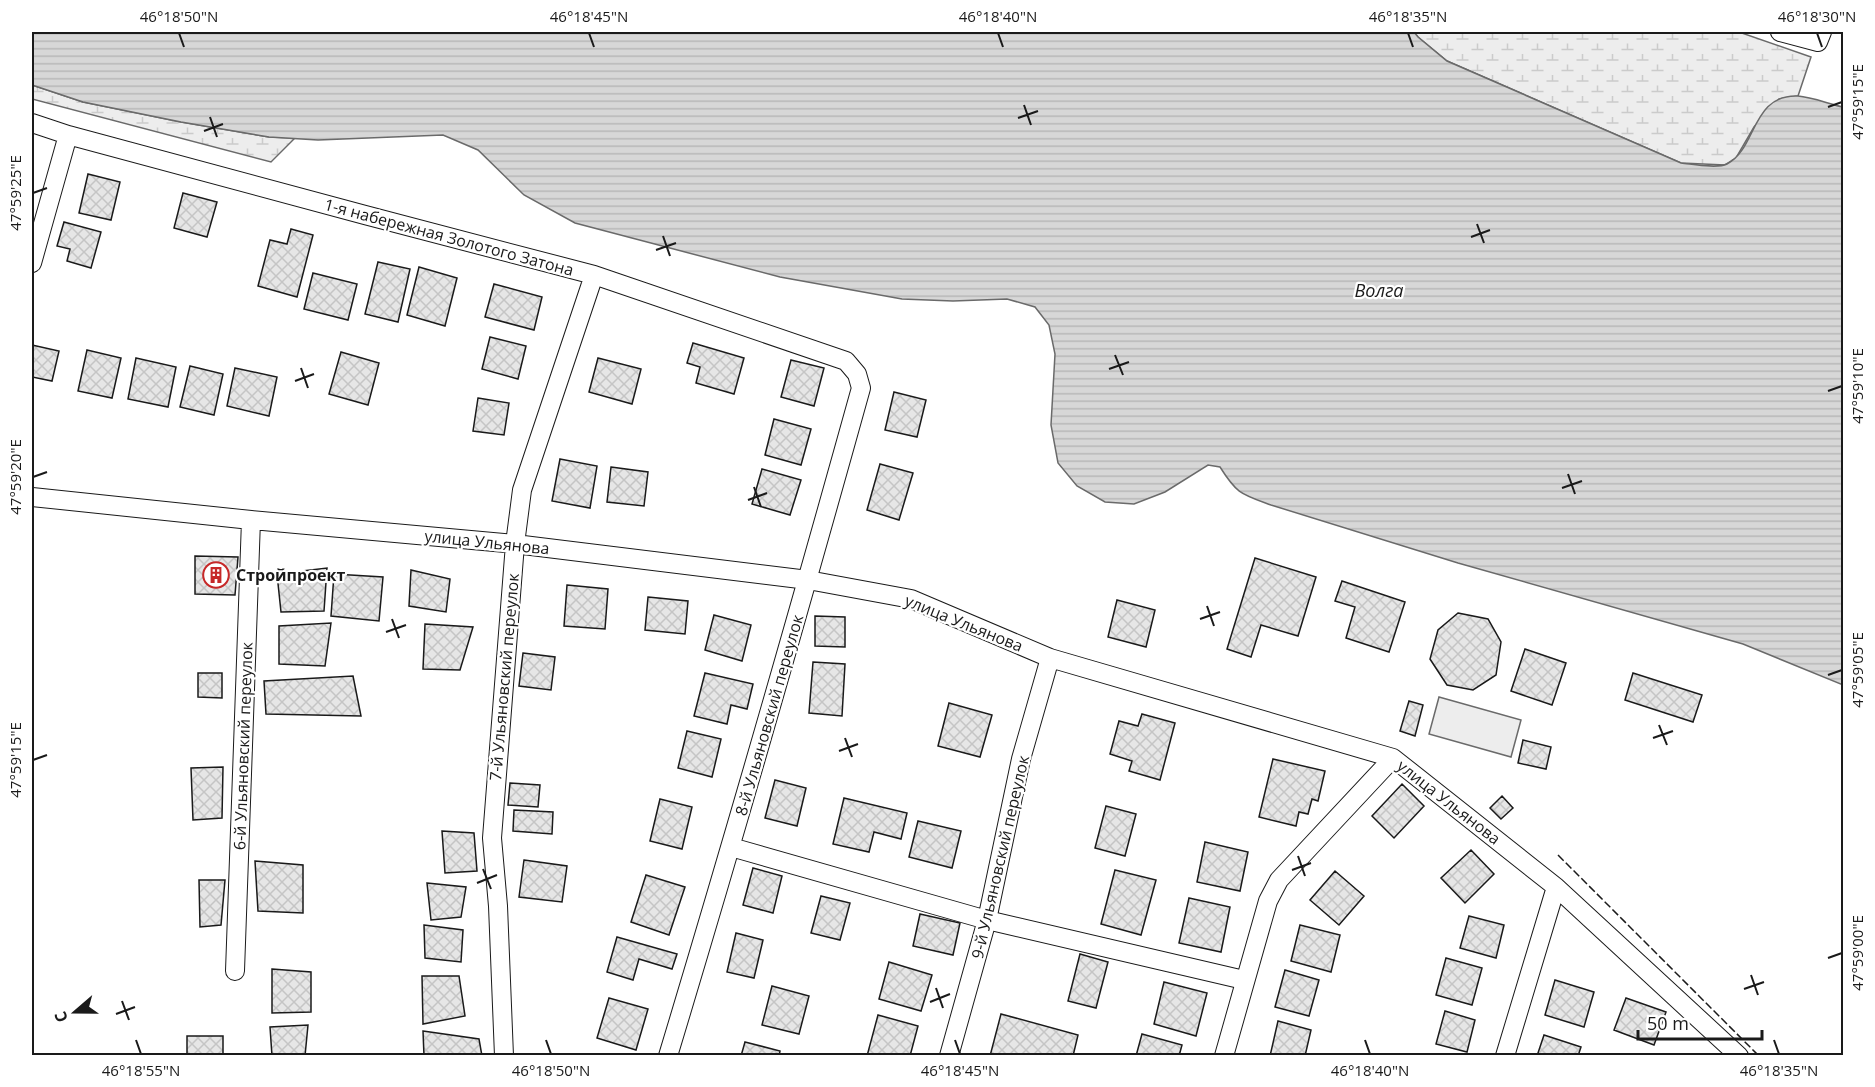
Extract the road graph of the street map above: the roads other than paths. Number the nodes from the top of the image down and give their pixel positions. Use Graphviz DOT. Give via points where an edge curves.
graph roads {
  1 [pos="1780,32"];
  2 [pos="1821,32"];
  3 [pos="32,123"];
  4 [pos="68,135"];
  5 [pos="32,263"];
  6 [pos="594,275"];
  7 [pos="857,374"];
  8 [pos="32,497"];
  9 [pos="251,520"];
  10 [pos="515,544"];
  11 [pos="808,580"];
  12 [pos="1050,658"];
  13 [pos="1393,758"];
  14 [pos="731,847"];
  15 [pos="1556,886"];
  16 [pos="987,920"];
  17 [pos="235,971"];
  18 [pos="1245,980"];
  19 [pos="504,1056"];
  20 [pos="668,1056"];
  21 [pos="949,1056"];
  22 [pos="1224,1056"];
  23 [pos="1505,1056"];
  24 [pos="1739,1056"];
  1 -- 2 [label="street" via="1818,42"];
  3 -- 4 [label="street, 1-я набережная Золотого Затона"];
  4 -- 5 [label="street"];
  4 -- 6 [label="street, 1-я набережная Золотого Затона"];
  6 -- 7 [label="street, 1-я набережная Золотого Затона" via="846,361"];
  6 -- 10 [label="street, 7-й Ульяновский переулок" via="522,489"];
  7 -- 11 [label="street, 8-й Ульяновский переулок" via="861,388"];
  8 -- 9 [label="street, улица Ульянова"];
  9 -- 10 [label="street, улица Ульянова"];
  9 -- 17 [label="street, 6-й Ульяновский переулок"];
  10 -- 11 [label="street, улица Ульянова"];
  10 -- 19 [label="street, 7-й Ульяновский переулок" via="492,838"];
  11 -- 12 [label="street, улица Ульянова" via="911,599"];
  11 -- 14 [label="street, 8-й Ульяновский переулок"];
  12 -- 13 [label="street, улица Ульянова"];
  12 -- 16 [label="street, 9-й Ульяновский переулок" via="1021,759"];
  13 -- 15 [label="street, улица Ульянова"];
  13 -- 18 [label="street" via="1279,879 1268,901"];
  14 -- 16 [label="street"];
  14 -- 20 [label="street, 8-й Ульяновский переулок"];
  15 -- 23 [label="street"];
  15 -- 24 [label="street, улица Ульянова"];
  16 -- 18 [label="street"];
  16 -- 21 [label="street, 9-й Ульяновский переулок"];
  18 -- 22 [label="street"];
}
